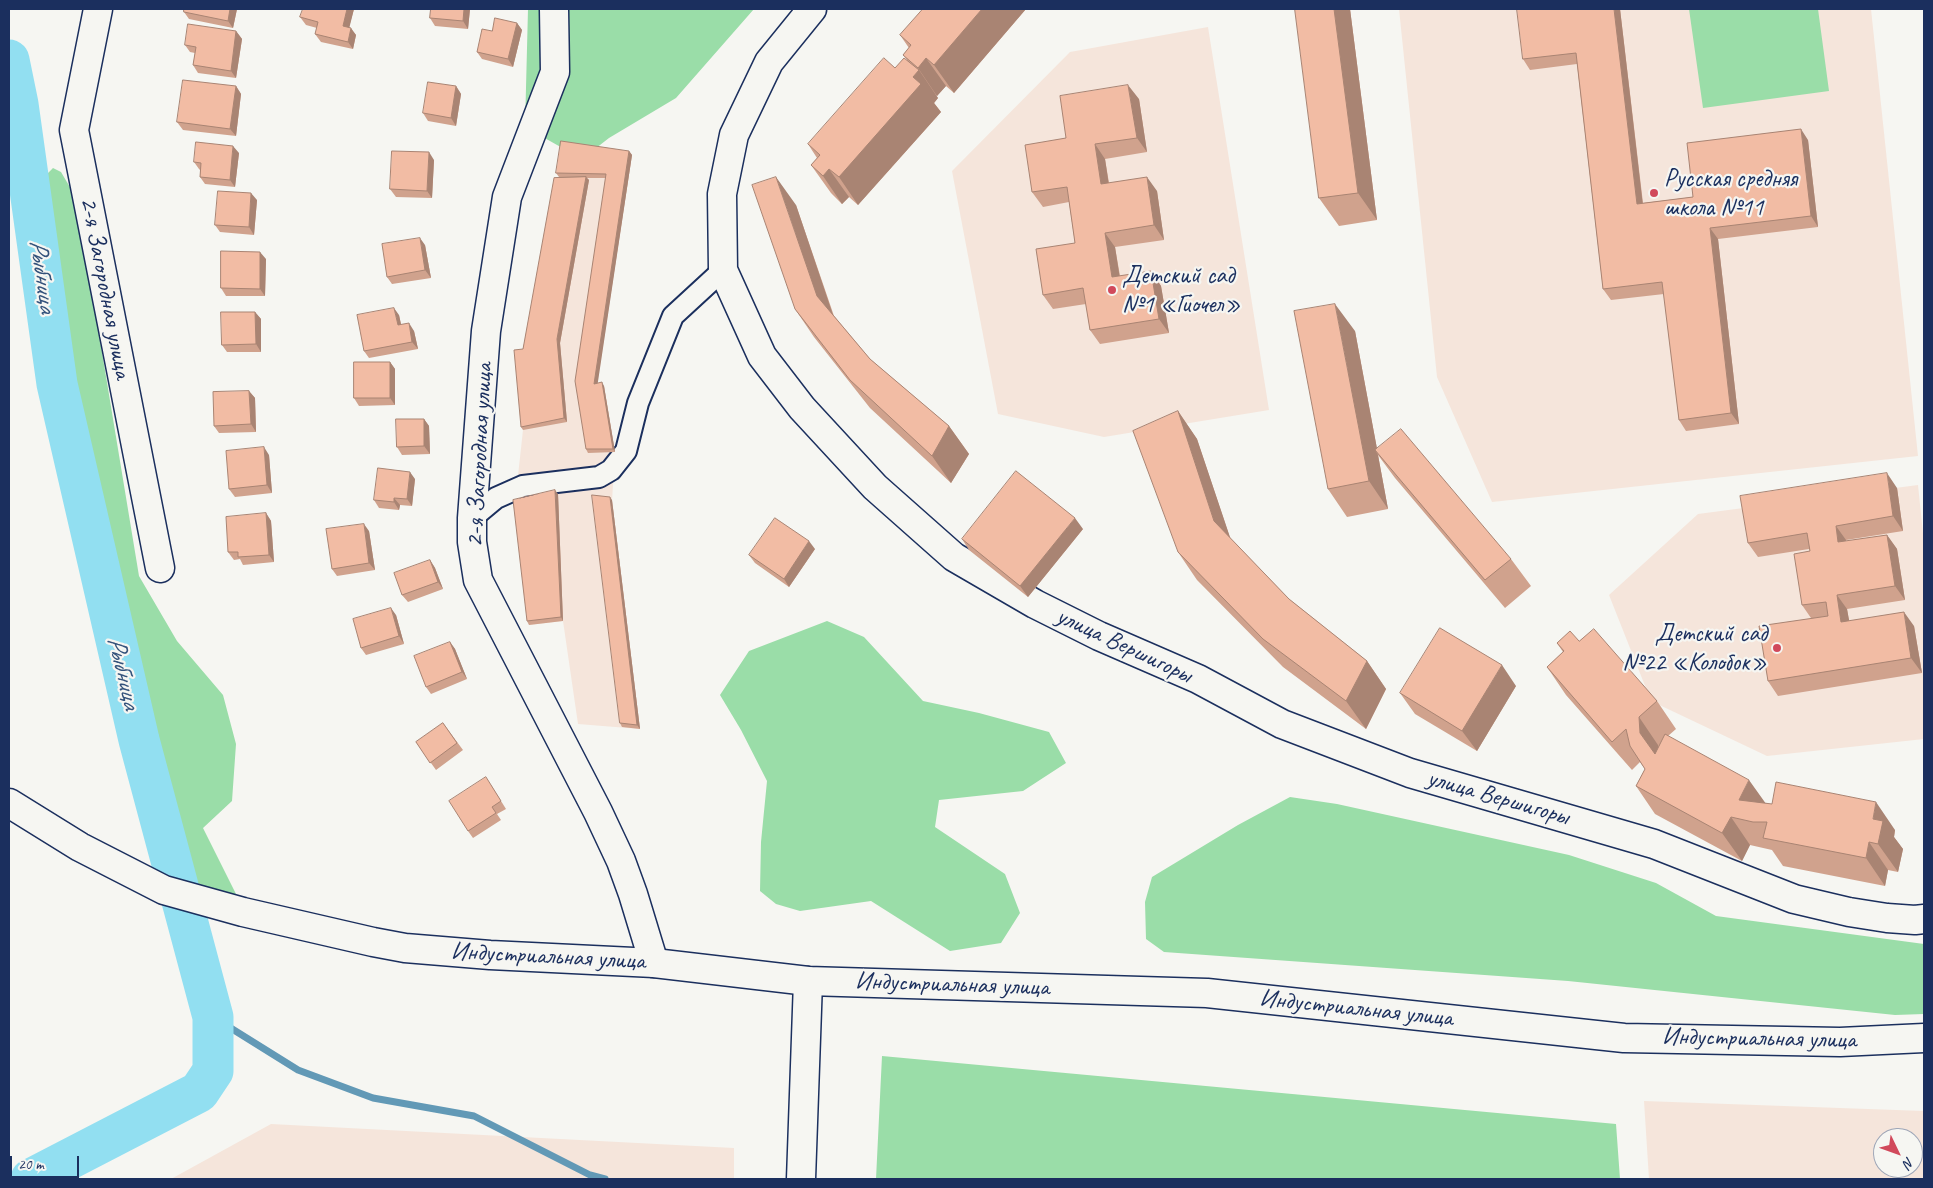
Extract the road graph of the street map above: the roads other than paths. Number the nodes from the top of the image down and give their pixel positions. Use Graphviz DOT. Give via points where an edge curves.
graph roads {
  1 [pos="98,9"];
  2 [pos="554,9"];
  3 [pos="812,9"];
  4 [pos="723,270"];
  5 [pos="472,518"];
  6 [pos="160,568"];
  7 [pos="9,803"];
  8 [pos="1924,919"];
  9 [pos="654,963"];
  10 [pos="808,981"];
  11 [pos="1924,1038"];
  12 [pos="801,1179"];
  1 -- 6 [label="street, 2-я Загородная улица" via="74,130"];
  2 -- 5 [label="street, 2-я Загородная улица" via="555,72 506,197 486,332"];
  3 -- 4 [label="street, улица Вершигоры" via="769,62 734,135 722,194"];
  4 -- 5 [label="street" via="673,316 638,403 626,451 611,470 599,477 523,486 496,498"];
  4 -- 8 [label="street, улица Вершигоры" via="762,356 802,408 875,487 954,557 1035,604 1198,679 1282,724 1410,773 1654,844 1794,899 1849,912"];
  5 -- 9 [label="street, 2-я Загородная улица" via="478,580 621,861"];
  7 -- 9 [label="street, Индустриальная улица" via="80,847 164,890 243,912 405,948"];
  9 -- 10 [label="street, Индустриальная улица"];
  10 -- 11 [label="street, Индустриальная улица" via="1207,993 1624,1038 1840,1042"];
  10 -- 12 [label="street"];
}
